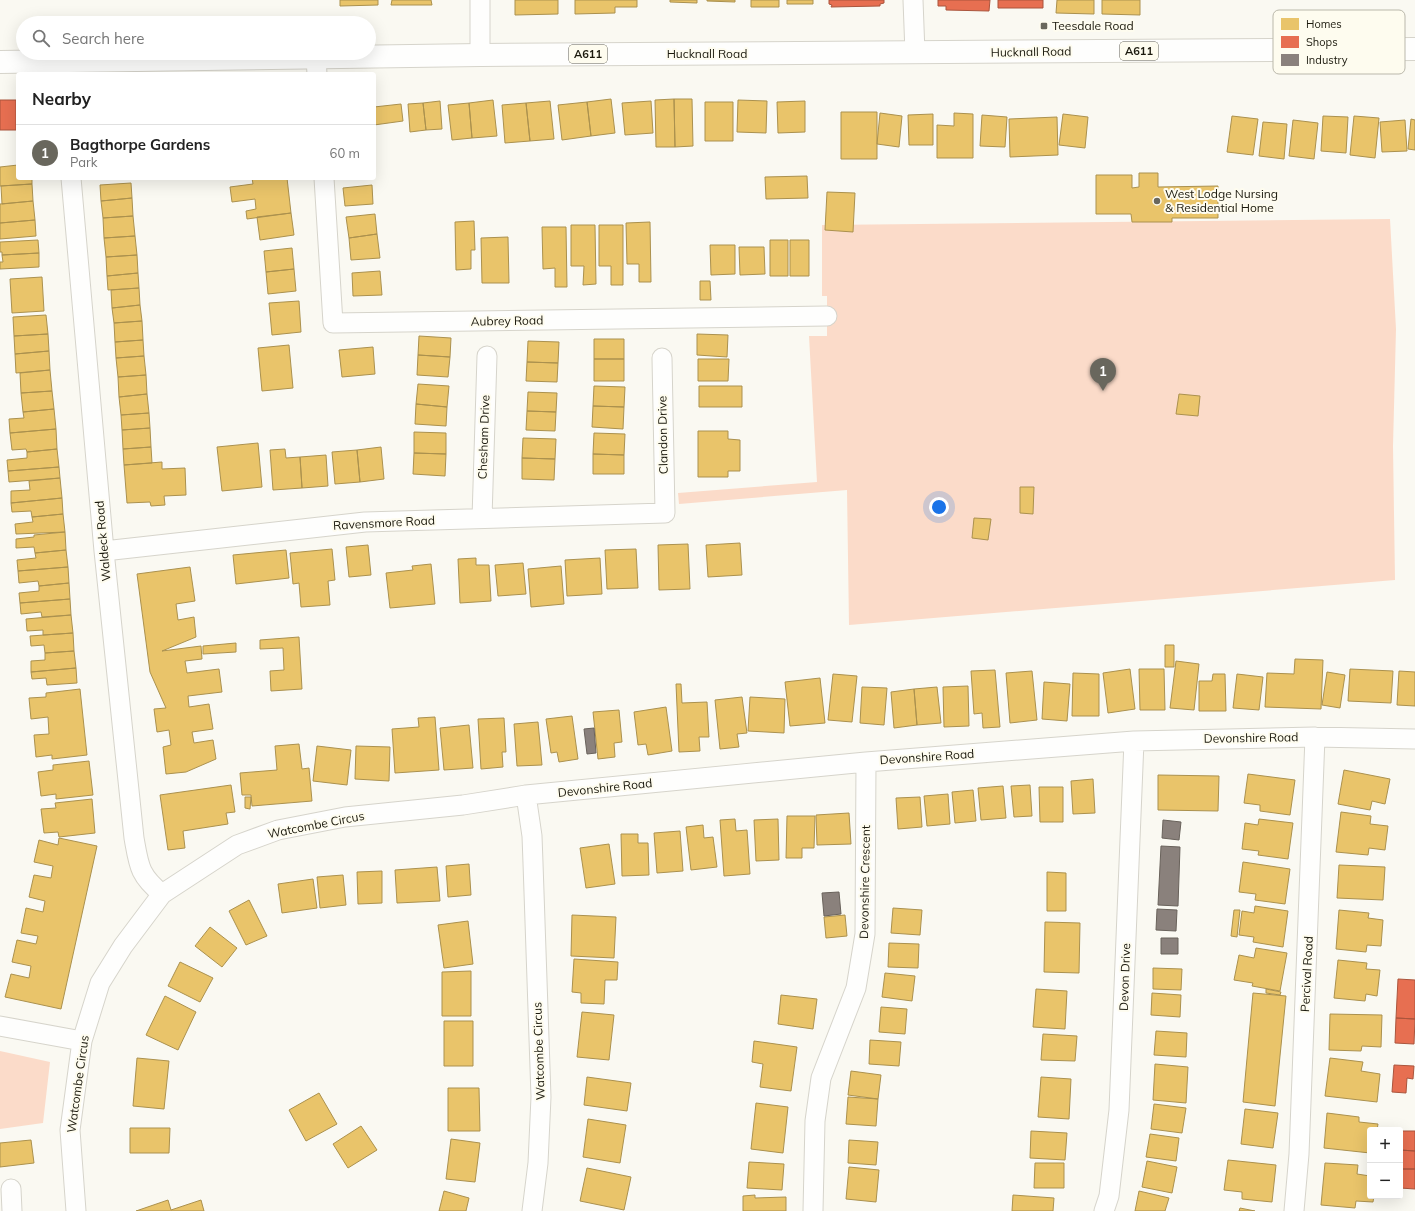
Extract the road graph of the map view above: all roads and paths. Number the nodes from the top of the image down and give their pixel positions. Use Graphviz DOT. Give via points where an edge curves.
graph roads {
  1 [pos="480,0"];
  2 [pos="913,0"];
  3 [pos="1405,50"];
  4 [pos="1415,50"];
  5 [pos="1273,51"];
  6 [pos="915,53"];
  7 [pos="480,55"];
  8 [pos="0,62"];
  9 [pos="316,66"];
  10 [pos="61,68"];
  11 [pos="71,180"];
  12 [pos="324,180"];
  13 [pos="827,316"];
  14 [pos="487,356"];
  15 [pos="662,358"];
  16 [pos="665,513"];
  17 [pos="482,518"];
  18 [pos="104,550"];
  19 [pos="1315,737"];
  20 [pos="1415,739"];
  21 [pos="1134,741"];
  22 [pos="866,762"];
  23 [pos="526,796"];
  24 [pos="442,807"];
  25 [pos="162,894"];
  26 [pos="0,1026"];
  27 [pos="82,1041"];
  28 [pos="11,1189"];
  29 [pos="12,1211"];
  30 [pos="76,1211"];
  31 [pos="532,1211"];
  32 [pos="813,1211"];
  33 [pos="1104,1211"];
  34 [pos="1294,1211"];
  1 -- 7 [label="street"];
  2 -- 6 [label="street"];
  3 -- 4 [label="main road, Hucknall Road / A611"];
  5 -- 6 [label="main road, Hucknall Road / A611"];
  6 -- 7 [label="main road, Hucknall Road / A611"];
  7 -- 9 [label="main road, Hucknall Road / A611"];
  8 -- 10 [label="main road, Hucknall Road / A611"];
  9 -- 10 [label="main road, Hucknall Road / A611"];
  11 -- 18 [label="street, Waldeck Road"];
  12 -- 13 [label="street, Aubrey Road" via="333,323"];
  14 -- 17 [label="street, Chesham Drive"];
  15 -- 16 [label="street, Clandon Drive"];
  16 -- 17 [label="street, Ravensmore Road"];
  17 -- 18 [label="street, Ravensmore Road" via="365,522"];
  18 -- 25 [label="street, Waldeck Road" via="134,838 140,871"];
  19 -- 20 [label="street, Devonshire Road"];
  19 -- 21 [label="street, Devonshire Road"];
  19 -- 34 [label="street, Percival Road" via="1299,1154"];
  21 -- 22 [label="street, Devonshire Road"];
  21 -- 33 [label="street, Devon Drive" via="1119,1110 1109,1196"];
  22 -- 23 [label="street, Devonshire Road"];
  22 -- 32 [label="street, Devonshire Crescent" via="865,934 856,988 821,1078 815,1121"];
  23 -- 24 [label="street, Devonshire Road"];
  23 -- 31 [label="street, Watcombe Circus" via="532,836 540,1060 538,1163"];
  24 -- 25 [label="street, Watcombe Circus" via="345,817 278,830 237,845"];
  25 -- 27 [label="street, Watcombe Circus" via="123,946 100,983"];
  26 -- 27 [label="street"];
  27 -- 30 [label="street, Watcombe Circus" via="70,1130"];
  28 -- 29 [label="street"];
}
